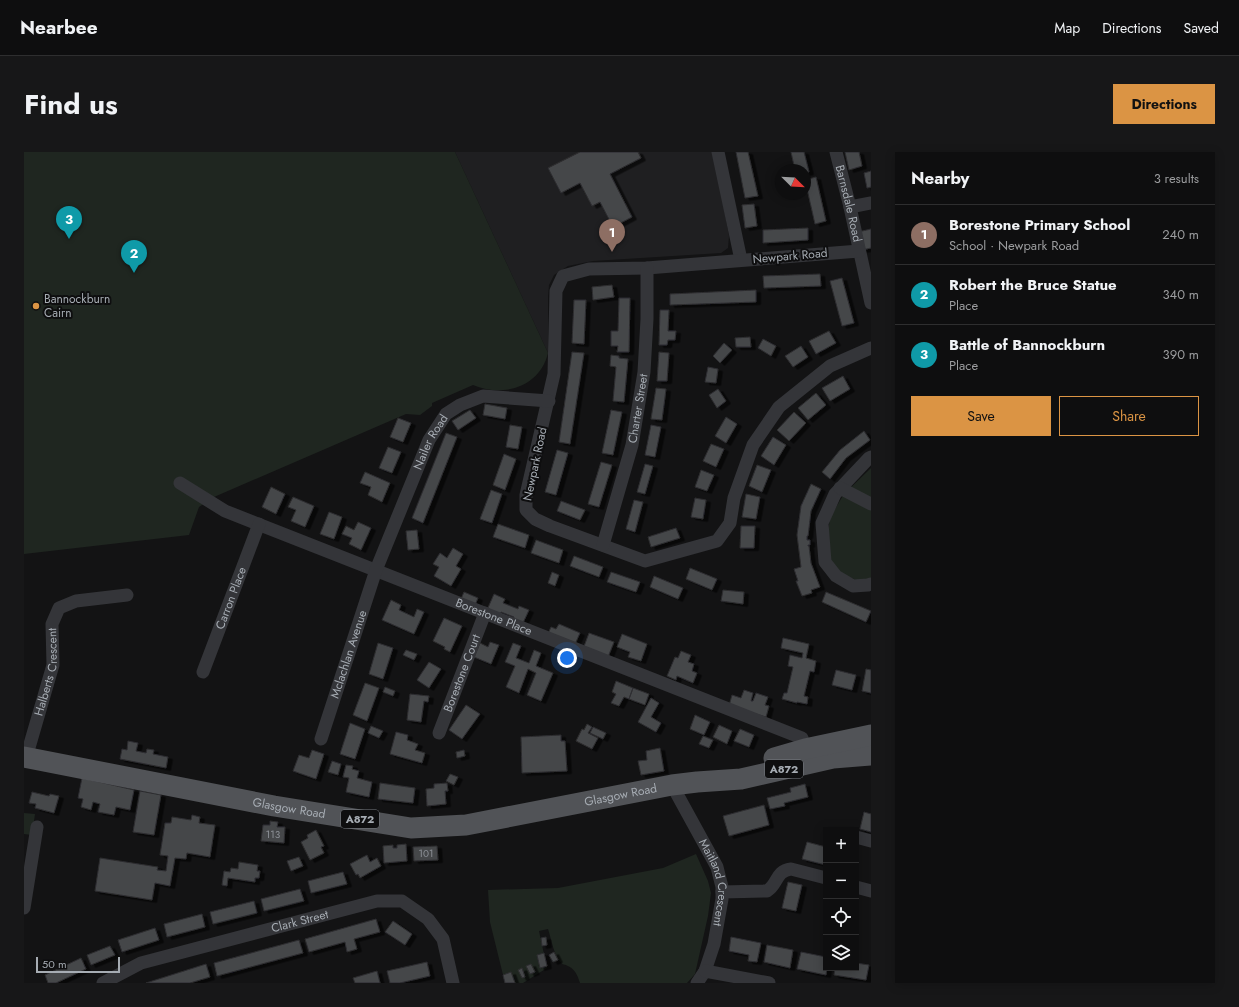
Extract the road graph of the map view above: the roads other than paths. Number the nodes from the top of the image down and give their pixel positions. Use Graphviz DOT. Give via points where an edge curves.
graph roads {
  1 [pos="718,152"];
  2 [pos="836,152"];
  3 [pos="871,203"];
  4 [pos="850,207"];
  5 [pos="859,251"];
  6 [pos="741,260"];
  7 [pos="647,268"];
  8 [pos="871,303"];
  9 [pos="871,348"];
  10 [pos="549,401"];
  11 [pos="871,457"];
  12 [pos="180,483"];
  13 [pos="840,488"];
  14 [pos="871,504"];
  15 [pos="259,524"];
  16 [pos="603,545"];
  17 [pos="376,570"];
  18 [pos="871,584"];
  19 [pos="127,595"];
  20 [pos="485,613"];
  21 [pos="203,672"];
  22 [pos="439,733"];
  23 [pos="871,735"];
  24 [pos="321,739"];
  25 [pos="805,750"];
  26 [pos="871,754"];
  27 [pos="25,758"];
  28 [pos="833,758"];
  29 [pos="697,782"];
  30 [pos="672,786"];
  31 [pos="37,827"];
  32 [pos="859,838"];
  33 [pos="871,841"];
  34 [pos="823,877"];
  35 [pos="859,887"];
  36 [pos="871,891"];
  37 [pos="722,892"];
  38 [pos="24,908"];
  39 [pos="705,971"];
  40 [pos="103,983"];
  41 [pos="453,983"];
  42 [pos="697,983"];
  43 [pos="769,983"];
  1 -- 6 [label="street"];
  2 -- 4 [label="street, Barnsdale Road"];
  3 -- 4 [label="street"];
  4 -- 5 [label="street, Barnsdale Road"];
  5 -- 6 [label="street, Newpark Road"];
  5 -- 8 [label="street, Barnsdale Road"];
  6 -- 7 [label="street, Newpark Road"];
  7 -- 10 [label="street, Newpark Road" via="589,268 563,276 556,291 554,374"];
  7 -- 16 [label="street, Charter Street" via="644,372 632,445"];
  9 -- 16 [label="street, Newpark Road" via="830,366 779,407 753,445 734,498 730,523 717,541 645,561"];
  10 -- 16 [label="street, Newpark Road" via="526,495 526,510 535,519"];
  10 -- 17 [label="street, Nailer Road" via="483,396 446,414 429,440"];
  11 -- 13 [label="street"];
  12 -- 15 [label="street, Borestone Place" via="225,511"];
  13 -- 14 [label="street"];
  13 -- 18 [label="street" via="822,523 825,562 836,576 853,586"];
  15 -- 17 [label="street, Borestone Place"];
  15 -- 21 [label="street, Carron Place"];
  17 -- 20 [label="street, Borestone Place"];
  17 -- 24 [label="street, Mclachlan Avenue"];
  19 -- 27 [label="street, Halberts Crescent" via="76,601 59,608 52,624 53,665"];
  20 -- 22 [label="street, Borestone Court"];
  20 -- 25 [label="street, Borestone Place" via="802,738"];
  23 -- 25 [label="main road, Glasgow Road / A872"];
  25 -- 28 [label="street"];
  25 -- 29 [label="main road, Glasgow Road / A872"];
  26 -- 28 [label="main road, Glasgow Road / A872"];
  27 -- 30 [label="main road, Glasgow Road / A872" via="274,806 411,828 466,825"];
  28 -- 29 [label="main road, Glasgow Road / A872" via="741,779"];
  29 -- 30 [label="main road, Glasgow Road / A872"];
  30 -- 37 [label="street, Maitland Crescent" via="717,867"];
  31 -- 38 [label="street"];
  32 -- 33 [label="street"];
  34 -- 37 [label="street" via="791,869 780,874 767,891"];
  35 -- 36 [label="street"];
  37 -- 39 [label="street, Maitland Crescent" via="714,944"];
  39 -- 42 [label="street, Maitland Crescent"];
  39 -- 43 [label="street"];
  40 -- 41 [label="street, Clark Street" via="142,963 377,900 402,901 428,919 443,939"];
}
